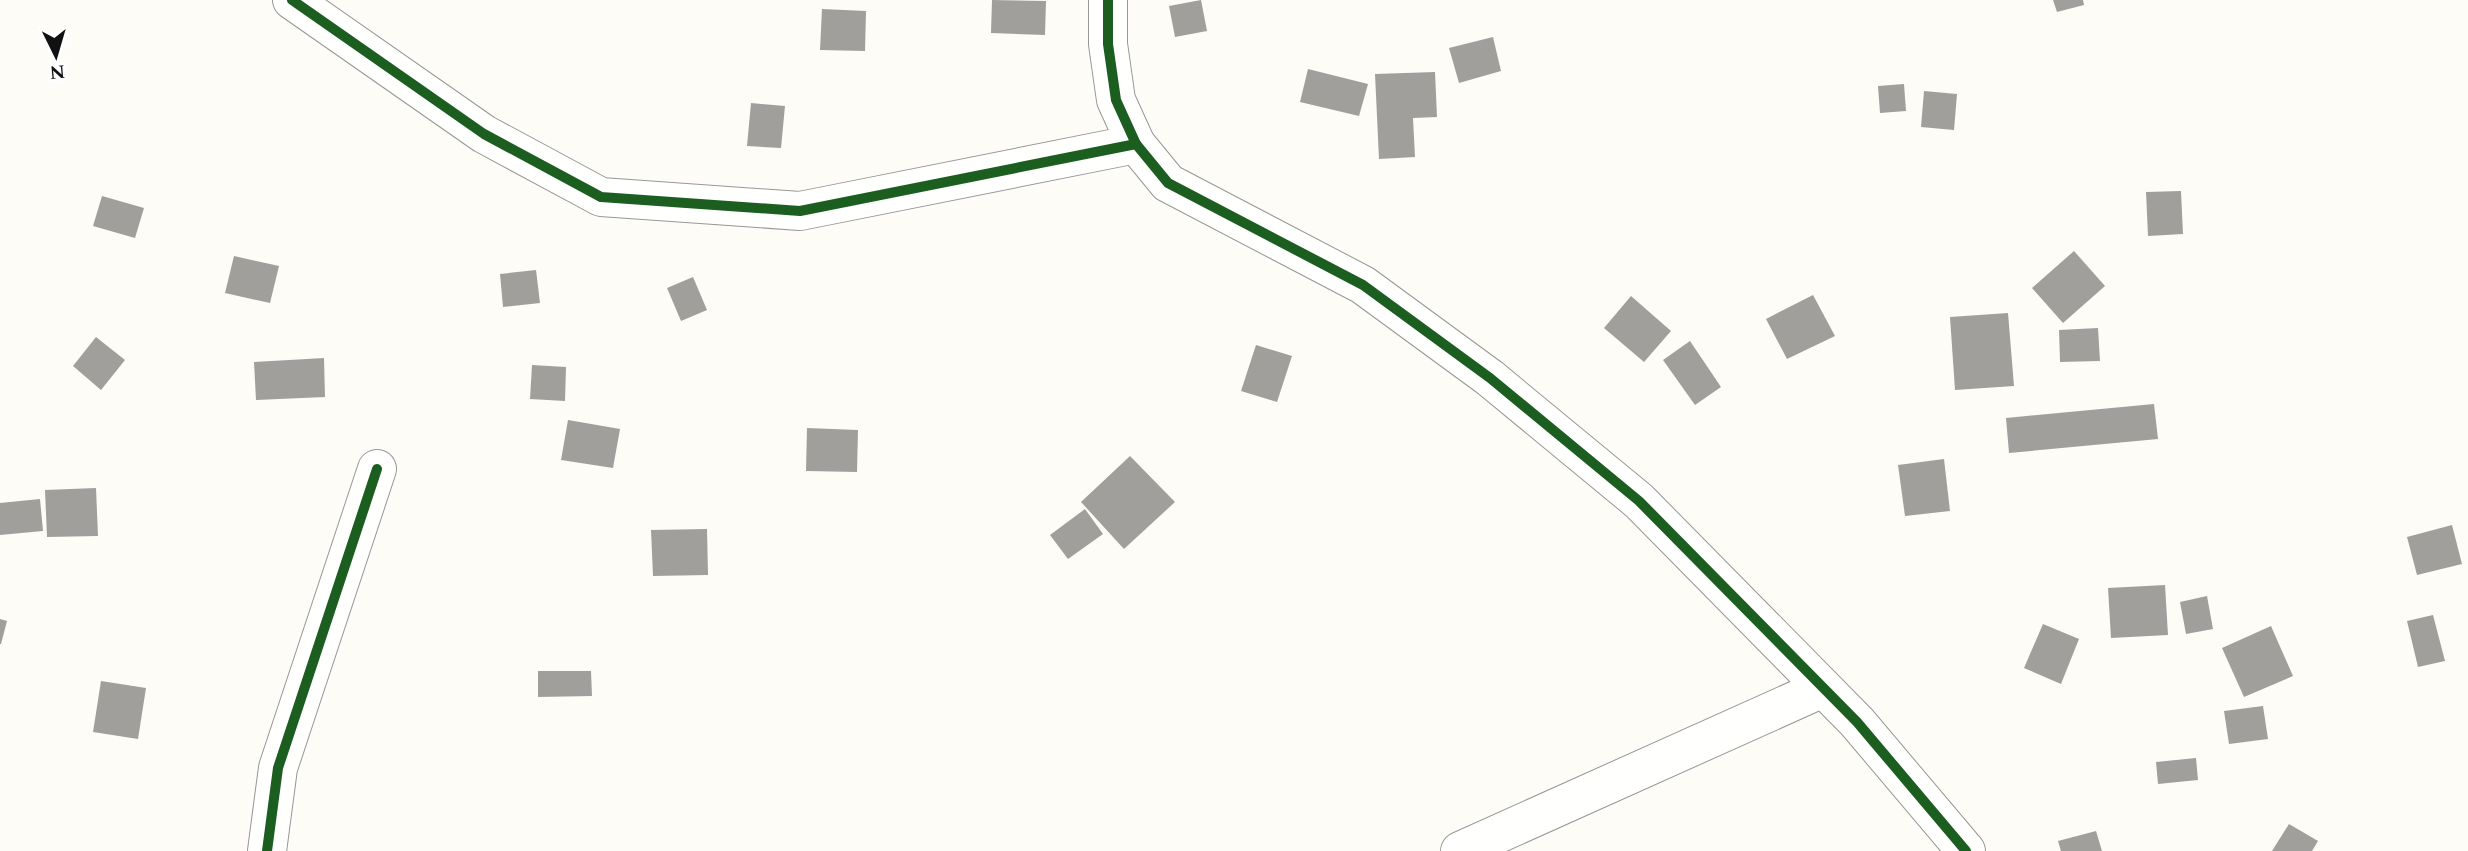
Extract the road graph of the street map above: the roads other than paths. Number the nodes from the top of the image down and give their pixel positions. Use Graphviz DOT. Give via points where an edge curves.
graph roads {
  1 [pos="292,0"];
  2 [pos="1108,0"];
  3 [pos="1136,144"];
  4 [pos="377,469"];
  5 [pos="1823,688"];
  6 [pos="267,851"];
  7 [pos="1461,851"];
  8 [pos="1966,851"];
  1 -- 3 [label="street" via="484,134 601,197 800,211"];
  2 -- 3 [label="street" via="1108,44 1116,100"];
  3 -- 5 [label="street" via="1168,183 1363,285 1490,377 1639,501"];
  4 -- 6 [label="street" via="278,768"];
  5 -- 7 [label="street"];
  5 -- 8 [label="street"];
}
